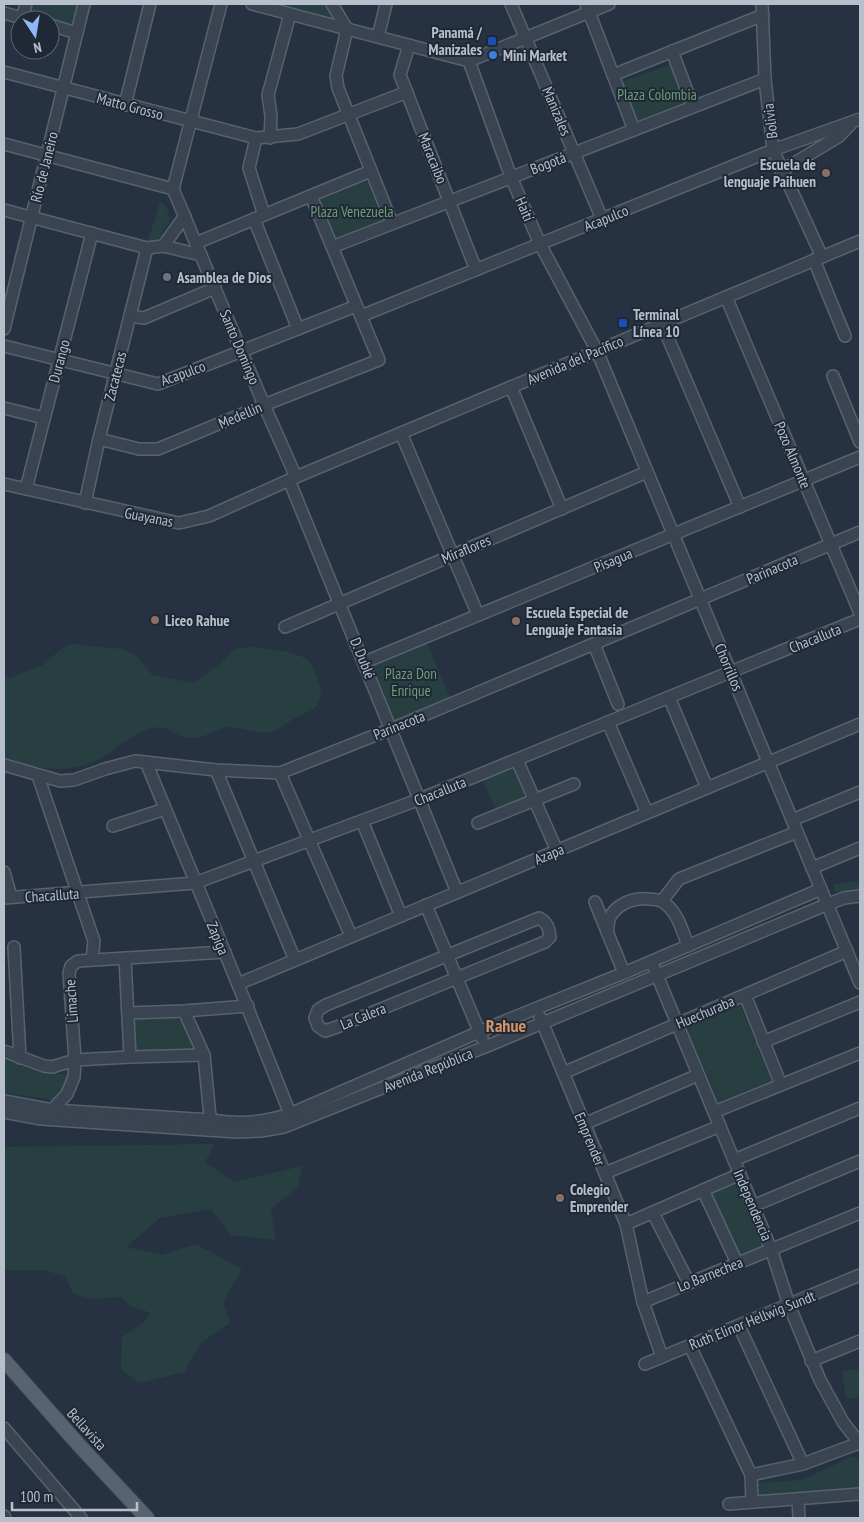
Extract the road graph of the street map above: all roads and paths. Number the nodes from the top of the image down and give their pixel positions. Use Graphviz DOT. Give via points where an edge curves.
graph roads {
  1 [pos="84,4"];
  2 [pos="150,4"];
  3 [pos="221,4"];
  4 [pos="252,4"];
  5 [pos="332,4"];
  6 [pos="386,4"];
  7 [pos="512,4"];
  8 [pos="608,4"];
  9 [pos="587,8"];
  10 [pos="762,10"];
  11 [pos="290,14"];
  12 [pos="60,28"];
  13 [pos="347,29"];
  14 [pos="77,32"];
  15 [pos="378,37"];
  16 [pos="526,38"];
  17 [pos="409,45"];
  18 [pos="672,51"];
  19 [pos="469,61"];
  20 [pos="4,72"];
  21 [pos="612,74"];
  22 [pos="765,79"];
  23 [pos="63,88"];
  24 [pos="407,92"];
  25 [pos="125,105"];
  26 [pos="693,107"];
  27 [pos="348,115"];
  28 [pos="189,121"];
  29 [pos="856,121"];
  30 [pos="634,130"];
  31 [pos="256,138"];
  32 [pos="270,138"];
  33 [pos="4,144"];
  34 [pos="773,150"];
  35 [pos="575,153"];
  36 [pos="47,155"];
  37 [pos="371,171"];
  38 [pos="782,171"];
  39 [pos="511,177"];
  40 [pos="173,189"];
  41 [pos="311,196"];
  42 [pos="450,201"];
  43 [pos="4,210"];
  44 [pos="184,216"];
  45 [pos="31,217"];
  46 [pos="259,217"];
  47 [pos="602,219"];
  48 [pos="392,224"];
  49 [pos="92,233"];
  50 [pos="860,241"];
  51 [pos="196,242"];
  52 [pos="540,244"];
  53 [pos="163,246"];
  54 [pos="332,247"];
  55 [pos="147,248"];
  56 [pos="201,255"];
  57 [pos="818,259"];
  58 [pos="476,270"];
  59 [pos="4,278"];
  60 [pos="16,281"];
  61 [pos="215,288"];
  62 [pos="726,297"];
  63 [pos="359,311"];
  64 [pos="130,316"];
  65 [pos="662,324"];
  66 [pos="4,329"];
  67 [pos="298,329"];
  68 [pos="845,336"];
  69 [pos="4,346"];
  70 [pos="242,351"];
  71 [pos="597,351"];
  72 [pos="60,360"];
  73 [pos="115,374"];
  74 [pos="833,376"];
  75 [pos="511,387"];
  76 [pos="264,404"];
  77 [pos="4,408"];
  78 [pos="44,418"];
  79 [pos="401,433"];
  80 [pos="99,439"];
  81 [pos="860,442"];
  82 [pos="860,457"];
  83 [pos="647,472"];
  84 [pos="293,478"];
  85 [pos="804,480"];
  86 [pos="4,484"];
  87 [pos="26,489"];
  88 [pos="85,503"];
  89 [pos="740,506"];
  90 [pos="562,508"];
  91 [pos="860,532"];
  92 [pos="673,534"];
  93 [pos="831,544"];
  94 [pos="452,556"];
  95 [pos="700,599"];
  96 [pos="340,604"];
  97 [pos="860,613"];
  98 [pos="478,616"];
  99 [pos="860,619"];
  100 [pos="286,627"];
  101 [pos="594,644"];
  102 [pos="365,662"];
  103 [pos="731,672"];
  104 [pos="669,697"];
  105 [pos="618,704"];
  106 [pos="608,722"];
  107 [pos="860,724"];
  108 [pos="391,729"];
  109 [pos="517,760"];
  110 [pos="146,762"];
  111 [pos="768,762"];
  112 [pos="4,765"];
  113 [pos="16,769"];
  114 [pos="216,770"];
  115 [pos="280,773"];
  116 [pos="4,776"];
  117 [pos="38,776"];
  118 [pos="574,784"];
  119 [pos="706,788"];
  120 [pos="860,792"];
  121 [pos="420,799"];
  122 [pos="535,801"];
  123 [pos="165,809"];
  124 [pos="647,813"];
  125 [pos="792,820"];
  126 [pos="362,821"];
  127 [pos="478,823"];
  128 [pos="113,826"];
  129 [pos="797,832"];
  130 [pos="309,841"];
  131 [pos="860,848"];
  132 [pos="557,851"];
  133 [pos="254,861"];
  134 [pos="812,868"];
  135 [pos="4,872"];
  136 [pos="195,883"];
  137 [pos="821,889"];
  138 [pos="458,892"];
  139 [pos="77,893"];
  140 [pos="860,896"];
  141 [pos="8,898"];
  142 [pos="662,901"];
  143 [pos="595,902"];
  144 [pos="828,904"];
  145 [pos="426,905"];
  146 [pos="401,916"];
  147 [pos="607,932"];
  148 [pos="350,936"];
  149 [pos="14,946"];
  150 [pos="688,946"];
  151 [pos="225,952"];
  152 [pos="847,952"];
  153 [pos="447,955"];
  154 [pos="125,958"];
  155 [pos="92,960"];
  156 [pos="295,960"];
  157 [pos="651,962"];
  158 [pos="9,965"];
  159 [pos="624,973"];
  160 [pos="656,974"];
  161 [pos="457,978"];
  162 [pos="860,982"];
  163 [pos="238,984"];
  164 [pos="745,995"];
  165 [pos="860,1002"];
  166 [pos="248,1006"];
  167 [pos="536,1009"];
  168 [pos="184,1011"];
  169 [pos="128,1012"];
  170 [pos="542,1022"];
  171 [pos="677,1024"];
  172 [pos="479,1032"];
  173 [pos="763,1042"];
  174 [pos="485,1047"];
  175 [pos="4,1051"];
  176 [pos="860,1053"];
  177 [pos="204,1055"];
  178 [pos="130,1057"];
  179 [pos="20,1058"];
  180 [pos="75,1060"];
  181 [pos="563,1073"];
  182 [pos="698,1075"];
  183 [pos="781,1085"];
  184 [pos="4,1101"];
  185 [pos="860,1108"];
  186 [pos="53,1110"];
  187 [pos="4,1112"];
  188 [pos="714,1112"];
  189 [pos="290,1114"];
  190 [pos="41,1119"];
  191 [pos="584,1124"];
  192 [pos="211,1125"];
  193 [pos="720,1126"];
  194 [pos="734,1160"];
  195 [pos="860,1161"];
  196 [pos="605,1173"];
  197 [pos="740,1174"];
  198 [pos="703,1190"];
  199 [pos="753,1206"];
  200 [pos="653,1212"];
  201 [pos="860,1213"];
  202 [pos="626,1224"];
  203 [pos="771,1249"];
  204 [pos="737,1263"];
  205 [pos="860,1275"];
  206 [pos="689,1283"];
  207 [pos="643,1302"];
  208 [pos="789,1305"];
  209 [pos="739,1326"];
  210 [pos="860,1341"];
  211 [pos="690,1346"];
  212 [pos="662,1357"];
  213 [pos="4,1360"];
  214 [pos="812,1361"];
  215 [pos="645,1364"];
  216 [pos="4,1428"];
  217 [pos="860,1444"];
  218 [pos="803,1464"];
  219 [pos="751,1475"];
  220 [pos="860,1494"];
  221 [pos="798,1499"];
  222 [pos="752,1502"];
  223 [pos="729,1504"];
  224 [pos="81,1518"];
  225 [pos="148,1518"];
  226 [pos="799,1518"];
  1 -- 14 [label="street, Río de Janeiro"];
  2 -- 25 [label="street"];
  3 -- 28 [label="street"];
  4 -- 11 [label="street"];
  5 -- 13 [label="street"];
  6 -- 15 [label="street"];
  7 -- 16 [label="street, Manizales"];
  8 -- 9 [label="street"];
  9 -- 16 [label="street"];
  9 -- 21 [label="street"];
  10 -- 18 [label="street"];
  10 -- 22 [label="street, Bolivia"];
  11 -- 13 [label="street"];
  11 -- 32 [label="street" via="268,95"];
  12 -- 14 [label="street"];
  13 -- 15 [label="street"];
  13 -- 27 [label="street" via="336,76"];
  14 -- 23 [label="street, Río de Janeiro"];
  15 -- 17 [label="street"];
  16 -- 19 [label="street"];
  16 -- 35 [label="street, Manizales"];
  17 -- 19 [label="street"];
  17 -- 24 [label="street, Maracaibo" via="400,75"];
  18 -- 21 [label="street"];
  18 -- 26 [label="street"];
  19 -- 39 [label="street, Haití"];
  20 -- 23 [label="street, Matto Grosso"];
  21 -- 30 [label="street"];
  22 -- 26 [label="street, Bogotá"];
  22 -- 34 [label="street, Bolivia"];
  23 -- 25 [label="street, Matto Grosso"];
  23 -- 36 [label="street, Río de Janeiro"];
  24 -- 27 [label="street, Matto Grosso"];
  24 -- 42 [label="street, Maracaibo"];
  25 -- 28 [label="street, Matto Grosso"];
  26 -- 30 [label="street, Bogotá"];
  27 -- 32 [label="street, Matto Grosso" via="298,134"];
  27 -- 37 [label="street"];
  28 -- 31 [label="street, Matto Grosso"];
  28 -- 40 [label="street"];
  29 -- 34 [label="street, Acapulco"];
  29 -- 38 [label="street, Acapulco"];
  30 -- 35 [label="street, Bogotá"];
  31 -- 32 [label="street, Matto Grosso"];
  31 -- 46 [label="street" via="249,168"];
  33 -- 36 [label="street"];
  34 -- 38 [label="street, Bolivia"];
  34 -- 47 [label="street, Acapulco"];
  35 -- 39 [label="street, Bogotá"];
  35 -- 47 [label="street, Manizales"];
  36 -- 40 [label="street"];
  36 -- 45 [label="street, Río de Janeiro"];
  37 -- 41 [label="street"];
  37 -- 48 [label="street"];
  38 -- 57 [label="street, Bolivia"];
  39 -- 42 [label="street, Bogotá"];
  39 -- 52 [label="street, Haití"];
  40 -- 44 [label="street, Santo Domingo"];
  41 -- 46 [label="street"];
  41 -- 54 [label="street"];
  42 -- 48 [label="street, Bogotá"];
  42 -- 58 [label="street, Maracaibo"];
  43 -- 45 [label="street"];
  44 -- 51 [label="street, Santo Domingo"];
  44 -- 53 [label="street"];
  45 -- 49 [label="street"];
  45 -- 60 [label="street, Río de Janeiro"];
  46 -- 51 [label="street"];
  46 -- 67 [label="street"];
  47 -- 52 [label="street, Acapulco"];
  48 -- 54 [label="street, Bogotá"];
  49 -- 55 [label="street"];
  49 -- 72 [label="street, Durango"];
  50 -- 57 [label="street, Avenida del Pacífico"];
  51 -- 56 [label="street, Santo Domingo"];
  52 -- 58 [label="street, Acapulco"];
  52 -- 71 [label="street, Haití"];
  53 -- 55 [label="street"];
  53 -- 56 [label="street"];
  54 -- 63 [label="street"];
  55 -- 64 [label="street, Zacatecas"];
  56 -- 61 [label="street, Santo Domingo"];
  57 -- 62 [label="street, Avenida del Pacífico"];
  57 -- 68 [label="street, Bolivia"];
  58 -- 63 [label="street, Acapulco"];
  59 -- 60 [label="street"];
  60 -- 66 [label="street, Río de Janeiro"];
  61 -- 64 [label="street" via="144,318"];
  61 -- 70 [label="street, Santo Domingo"];
  62 -- 65 [label="street, Avenida del Pacífico"];
  62 -- 85 [label="street, Pozo Almonte"];
  63 -- 67 [label="street, Acapulco"];
  63 -- 76 [label="street, Medellín" via="379,360"];
  64 -- 73 [label="street, Zacatecas"];
  65 -- 71 [label="street, Avenida del Pacífico"];
  65 -- 89 [label="street"];
  67 -- 70 [label="street, Acapulco"];
  69 -- 72 [label="street, Acapulco"];
  70 -- 73 [label="street, Acapulco" via="158,384"];
  70 -- 76 [label="street, Santo Domingo"];
  71 -- 75 [label="street, Avenida del Pacífico"];
  71 -- 83 [label="street, Chorrillos"];
  72 -- 73 [label="street, Acapulco"];
  72 -- 78 [label="street, Durango"];
  73 -- 80 [label="street, Zacatecas"];
  74 -- 81 [label="street"];
  75 -- 79 [label="street, Avenida del Pacífico"];
  75 -- 90 [label="street"];
  76 -- 80 [label="street, Medellín" via="158,449 139,449"];
  76 -- 84 [label="street, Santo Domingo"];
  77 -- 78 [label="street"];
  78 -- 87 [label="street, Durango"];
  79 -- 84 [label="street, Avenida del Pacífico"];
  79 -- 94 [label="street"];
  80 -- 88 [label="street, Zacatecas"];
  82 -- 85 [label="street, Pisagua"];
  83 -- 90 [label="street, Miraflores"];
  83 -- 92 [label="street, Chorrillos"];
  84 -- 88 [label="street, Guayanas" via="209,516 179,523"];
  84 -- 96 [label="street, D. Dublé"];
  85 -- 89 [label="street, Pisagua"];
  85 -- 93 [label="street, Pozo Almonte"];
  86 -- 87 [label="street, Guayanas"];
  87 -- 88 [label="street, Guayanas"];
  89 -- 92 [label="street, Pisagua"];
  90 -- 94 [label="street, Miraflores"];
  91 -- 93 [label="street, Parinacota"];
  92 -- 95 [label="street, Chorrillos"];
  92 -- 98 [label="street, Pisagua"];
  93 -- 95 [label="street, Parinacota"];
  93 -- 97 [label="street, Pozo Almonte"];
  94 -- 96 [label="street, Miraflores"];
  94 -- 98 [label="street"];
  95 -- 101 [label="street, Parinacota"];
  95 -- 103 [label="street, Chorrillos"];
  96 -- 100 [label="street, Miraflores"];
  96 -- 102 [label="street, D. Dublé"];
  98 -- 102 [label="street, Pisagua"];
  99 -- 103 [label="street, Chacalluta"];
  101 -- 105 [label="street"];
  101 -- 108 [label="street, Parinacota"];
  102 -- 108 [label="street, D. Dublé"];
  103 -- 104 [label="street, Chacalluta"];
  103 -- 111 [label="street, Chorrillos"];
  104 -- 106 [label="street, Chacalluta"];
  104 -- 119 [label="street"];
  106 -- 109 [label="street, Chacalluta"];
  106 -- 124 [label="street"];
  107 -- 111 [label="street, Azapa"];
  108 -- 115 [label="street, Parinacota"];
  108 -- 121 [label="street, D. Dublé"];
  109 -- 121 [label="street, Chacalluta"];
  109 -- 122 [label="street"];
  110 -- 114 [label="street, Parinacota"];
  110 -- 117 [label="street, Parinacota" via="135,761 74,780"];
  110 -- 123 [label="street, Zapiga"];
  111 -- 119 [label="street, Azapa"];
  111 -- 125 [label="street, Chorrillos"];
  112 -- 113 [label="street, Parinacota"];
  113 -- 116 [label="street"];
  113 -- 117 [label="street, Parinacota"];
  114 -- 115 [label="street, Parinacota"];
  114 -- 133 [label="street"];
  115 -- 130 [label="street"];
  117 -- 139 [label="street"];
  118 -- 122 [label="street"];
  119 -- 124 [label="street, Azapa"];
  120 -- 125 [label="street"];
  121 -- 126 [label="street, Chacalluta"];
  121 -- 138 [label="street, D. Dublé"];
  122 -- 127 [label="street"];
  122 -- 132 [label="street"];
  123 -- 128 [label="street"];
  123 -- 136 [label="street, Zapiga"];
  124 -- 132 [label="street, Azapa"];
  125 -- 129 [label="street, Chorrillos"];
  126 -- 130 [label="street, Chacalluta"];
  126 -- 146 [label="street"];
  129 -- 134 [label="street, Chorrillos"];
  129 -- 142 [label="street" via="679,879"];
  130 -- 133 [label="street, Chacalluta"];
  130 -- 148 [label="street"];
  131 -- 134 [label="street"];
  132 -- 138 [label="street, Azapa"];
  133 -- 136 [label="street, Chacalluta"];
  133 -- 156 [label="street"];
  134 -- 137 [label="street, Chorrillos"];
  135 -- 141 [label="street"];
  136 -- 139 [label="street, Chacalluta"];
  136 -- 151 [label="street, Zapiga"];
  137 -- 144 [label="street, Chorrillos"];
  137 -- 150 [label="street, Avenida República"];
  138 -- 145 [label="street, Azapa"];
  139 -- 141 [label="street, Chacalluta"];
  139 -- 155 [label="street" via="94,941"];
  140 -- 144 [label="street, Avenida República"];
  142 -- 147 [label="street" via="641,898 624,904 609,919"];
  142 -- 150 [label="street" via="679,920"];
  143 -- 147 [label="street"];
  144 -- 152 [label="street, Chorrillos"];
  144 -- 160 [label="street, Avenida República"];
  145 -- 146 [label="street, Azapa"];
  145 -- 153 [label="street"];
  146 -- 148 [label="street, Azapa"];
  147 -- 159 [label="street"];
  148 -- 156 [label="street, Azapa"];
  149 -- 158 [label="street"];
  150 -- 157 [label="street, Avenida República"];
  151 -- 154 [label="street, Limache"];
  151 -- 163 [label="street, Zapiga"];
  152 -- 162 [label="street, Chorrillos"];
  152 -- 164 [label="street, Huechuraba"];
  153 -- 161 [label="street"];
  153 -- 161 [label="street, La Calera" via="538,918 549,928 550,937 545,942"];
  153 -- 161 [label="street, La Calera" via="326,1005 318,1010 315,1018 318,1026 325,1031 337,1027"];
  154 -- 155 [label="street, Limache"];
  154 -- 169 [label="street"];
  155 -- 180 [label="street, Limache" via="78,961 69,973"];
  156 -- 163 [label="street, Azapa"];
  157 -- 159 [label="street, Avenida República"];
  157 -- 160 [label="street, Independencia"];
  158 -- 179 [label="street"];
  159 -- 167 [label="street, Avenida República"];
  160 -- 170 [label="street, Avenida República"];
  160 -- 171 [label="street, Independencia"];
  161 -- 172 [label="street"];
  163 -- 166 [label="street, Zapiga"];
  164 -- 171 [label="street, Huechuraba"];
  164 -- 173 [label="street"];
  165 -- 173 [label="street"];
  166 -- 168 [label="street"];
  166 -- 189 [label="street, Zapiga"];
  167 -- 170 [label="street, Emprender"];
  167 -- 172 [label="street, Avenida República"];
  168 -- 169 [label="street"];
  168 -- 177 [label="street"];
  169 -- 178 [label="street"];
  170 -- 174 [label="street, Avenida República"];
  170 -- 181 [label="street, Emprender"];
  171 -- 181 [label="street, Huechuraba"];
  171 -- 182 [label="street, Independencia"];
  172 -- 174 [label="street"];
  172 -- 189 [label="street, Avenida República"];
  173 -- 183 [label="street"];
  174 -- 192 [label="street, Avenida República" via="284,1127 250,1132"];
  175 -- 179 [label="street"];
  176 -- 183 [label="street"];
  177 -- 178 [label="street"];
  177 -- 192 [label="street"];
  178 -- 180 [label="street"];
  179 -- 180 [label="street" via="52,1067"];
  180 -- 186 [label="street, Limache" via="68,1094"];
  181 -- 191 [label="street, Emprender"];
  182 -- 188 [label="street, Independencia"];
  182 -- 191 [label="street"];
  183 -- 188 [label="street"];
  184 -- 186 [label="street, Avenida República"];
  185 -- 194 [label="street"];
  186 -- 190 [label="street, Limache"];
  186 -- 192 [label="street, Avenida República"];
  187 -- 190 [label="street, Avenida República"];
  188 -- 193 [label="street, Independencia"];
  189 -- 192 [label="street, Avenida República" via="250,1123"];
  190 -- 192 [label="street, Avenida República"];
  191 -- 196 [label="street, Emprender"];
  193 -- 194 [label="street, Independencia"];
  193 -- 196 [label="street"];
  194 -- 197 [label="street, Independencia"];
  195 -- 199 [label="street"];
  196 -- 202 [label="street, Emprender"];
  197 -- 198 [label="street"];
  197 -- 199 [label="street, Independencia"];
  198 -- 200 [label="street"];
  198 -- 204 [label="street"];
  199 -- 203 [label="street, Independencia"];
  200 -- 202 [label="street"];
  200 -- 206 [label="street"];
  201 -- 203 [label="street, Lo Barnechea"];
  202 -- 207 [label="street, Emprender"];
  203 -- 204 [label="street, Lo Barnechea"];
  203 -- 208 [label="street, Independencia"];
  204 -- 206 [label="street, Lo Barnechea"];
  205 -- 208 [label="street, Ruth Elinor Hellwig Sundt"];
  206 -- 207 [label="street, Lo Barnechea"];
  207 -- 212 [label="street, Emprender"];
  208 -- 209 [label="street, Ruth Elinor Hellwig Sundt"];
  208 -- 214 [label="street, Independencia"];
  209 -- 211 [label="street, Ruth Elinor Hellwig Sundt"];
  209 -- 218 [label="street"];
  210 -- 214 [label="street"];
  211 -- 212 [label="street, Ruth Elinor Hellwig Sundt"];
  211 -- 219 [label="street"];
  212 -- 215 [label="street, Ruth Elinor Hellwig Sundt"];
  213 -- 225 [label="main road, Bellavista"];
  214 -- 217 [label="street, Independencia" via="843,1422"];
  216 -- 224 [label="street"];
  217 -- 218 [label="street"];
  218 -- 219 [label="street"];
  219 -- 222 [label="street"];
  220 -- 221 [label="street"];
  221 -- 222 [label="street"];
  221 -- 226 [label="street"];
  222 -- 223 [label="street"];
}
